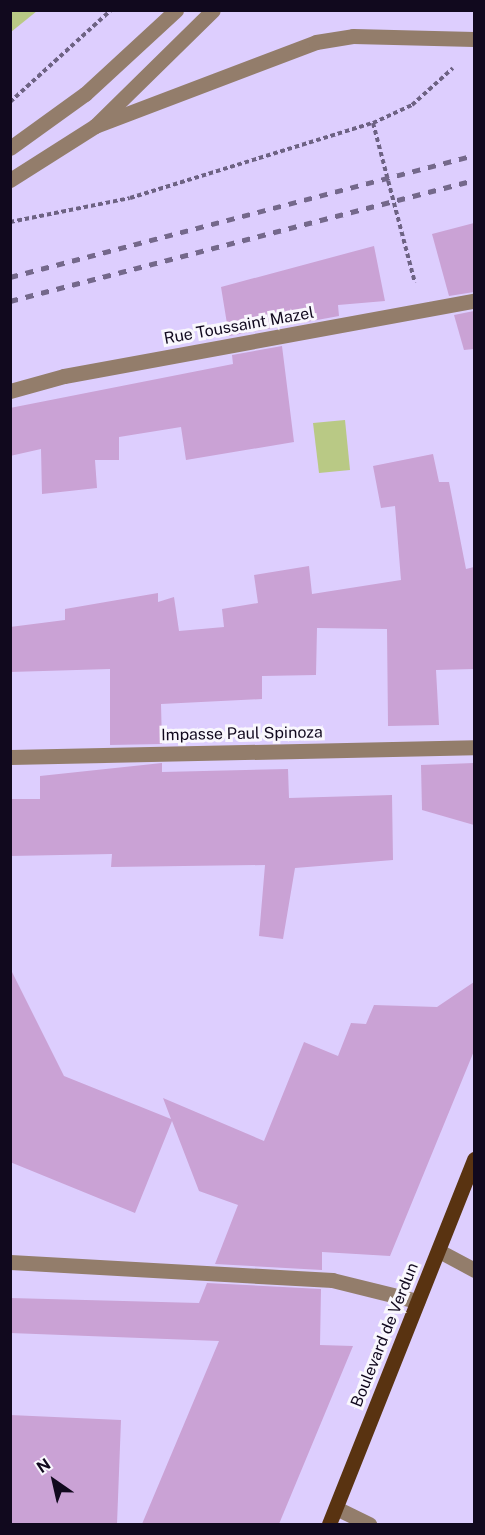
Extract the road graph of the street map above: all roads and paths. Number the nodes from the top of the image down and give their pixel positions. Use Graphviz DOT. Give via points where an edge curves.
graph roads {
  1 [pos="111,10"];
  2 [pos="176,10"];
  3 [pos="213,10"];
  4 [pos="474,39"];
  5 [pos="460,60"];
  6 [pos="10,102"];
  7 [pos="373,123"];
  8 [pos="95,126"];
  9 [pos="12,147"];
  10 [pos="10,180"];
  11 [pos="10,222"];
  12 [pos="474,301"];
  13 [pos="421,312"];
  14 [pos="10,391"];
  15 [pos="474,747"];
  16 [pos="10,757"];
  17 [pos="474,1159"];
  18 [pos="439,1251"];
  19 [pos="10,1262"];
  20 [pos="474,1270"];
  21 [pos="417,1301"];
  22 [pos="336,1508"];
  23 [pos="329,1524"];
  24 [pos="369,1524"];
  1 -- 6 [label="path"];
  2 -- 9 [label="street" via="85,94"];
  3 -- 8 [label="street"];
  4 -- 8 [label="street" via="352,36 315,42"];
  5 -- 7 [label="path" via="412,105"];
  7 -- 11 [label="path" via="130,198"];
  7 -- 13 [label="path"];
  8 -- 10 [label="street"];
  12 -- 13 [label="street, Rue Toussaint Mazel"];
  13 -- 14 [label="street, Rue Toussaint Mazel" via="64,376"];
  15 -- 16 [label="street, Impasse Paul Spinoza"];
  17 -- 18 [label="main road, Boulevard de Verdun"];
  18 -- 20 [label="street"];
  18 -- 21 [label="main road, Boulevard de Verdun"];
  19 -- 21 [label="street" via="332,1280"];
  21 -- 22 [label="main road, Boulevard de Verdun"];
  22 -- 23 [label="main road, Boulevard de Verdun"];
  22 -- 24 [label="street"];
}
